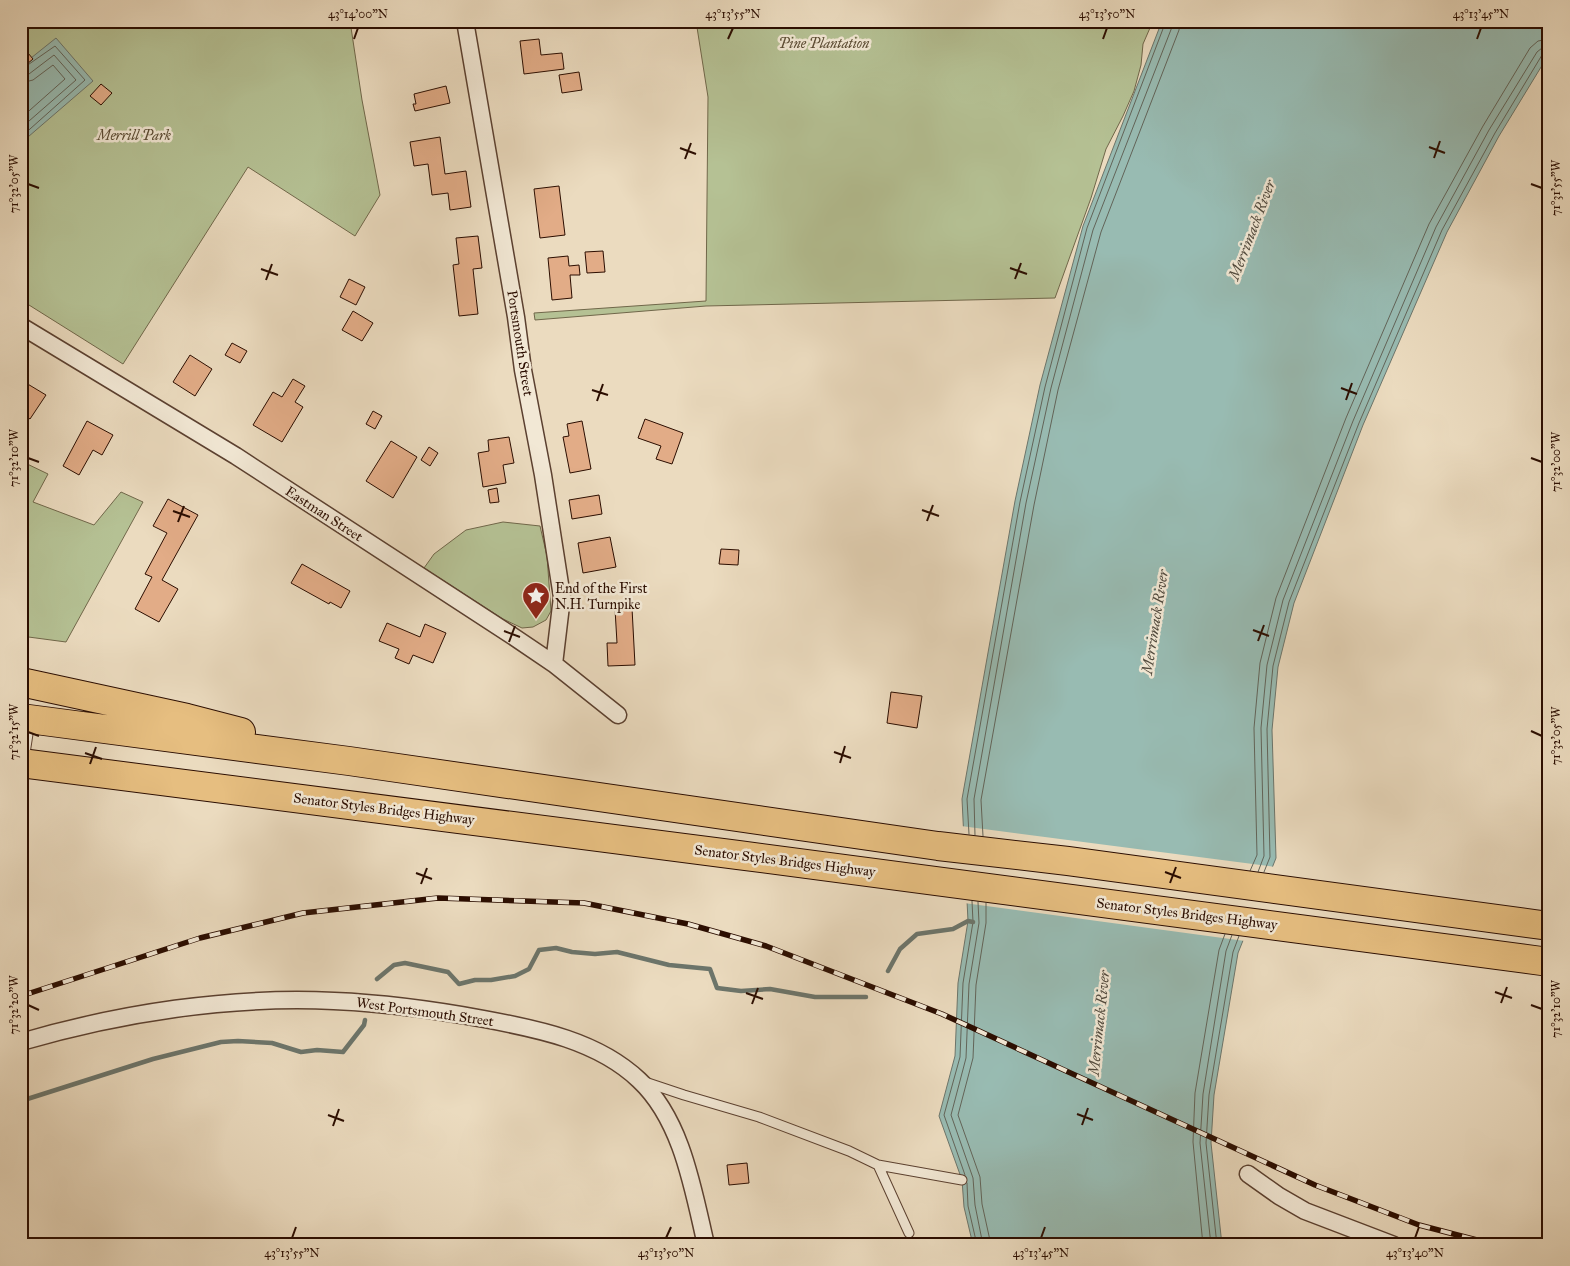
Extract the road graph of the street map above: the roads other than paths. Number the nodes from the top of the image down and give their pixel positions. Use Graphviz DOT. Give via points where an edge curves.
graph roads {
  1 [pos="465,21"];
  2 [pos="21,326"];
  3 [pos="554,664"];
  4 [pos="21,682"];
  5 [pos="618,715"];
  6 [pos="26,718"];
  7 [pos="349,761"];
  8 [pos="22,763"];
  9 [pos="1549,926"];
  10 [pos="1549,962"];
  11 [pos="21,1042"];
  12 [pos="639,1080"];
  13 [pos="878,1165"];
  14 [pos="1248,1174"];
  15 [pos="962,1180"];
  16 [pos="909,1233"];
  17 [pos="706,1245"];
  18 [pos="1394,1245"];
  1 -- 3 [label="street, Portsmouth Street" via="562,598"];
  2 -- 3 [label="street, Eastman Street" via="236,456"];
  3 -- 5 [label="street, Eastman Street"];
  4 -- 7 [label="highway" via="187,718"];
  6 -- 7 [label="highway"];
  6 -- 8 [label="lane"];
  7 -- 9 [label="highway" via="938,846"];
  8 -- 10 [label="highway, Senator Styles Bridges Highway"];
  11 -- 12 [label="street, West Portsmouth Street" via="70,1028 174,1009 263,1001 334,1001 440,1011 545,1032 611,1058"];
  12 -- 13 [label="lane" via="759,1117 849,1150"];
  12 -- 17 [label="street, West Portsmouth Street" via="662,1107 678,1138"];
  13 -- 15 [label="lane"];
  13 -- 16 [label="lane"];
  14 -- 18 [label="street" via="1305,1211"];
}
